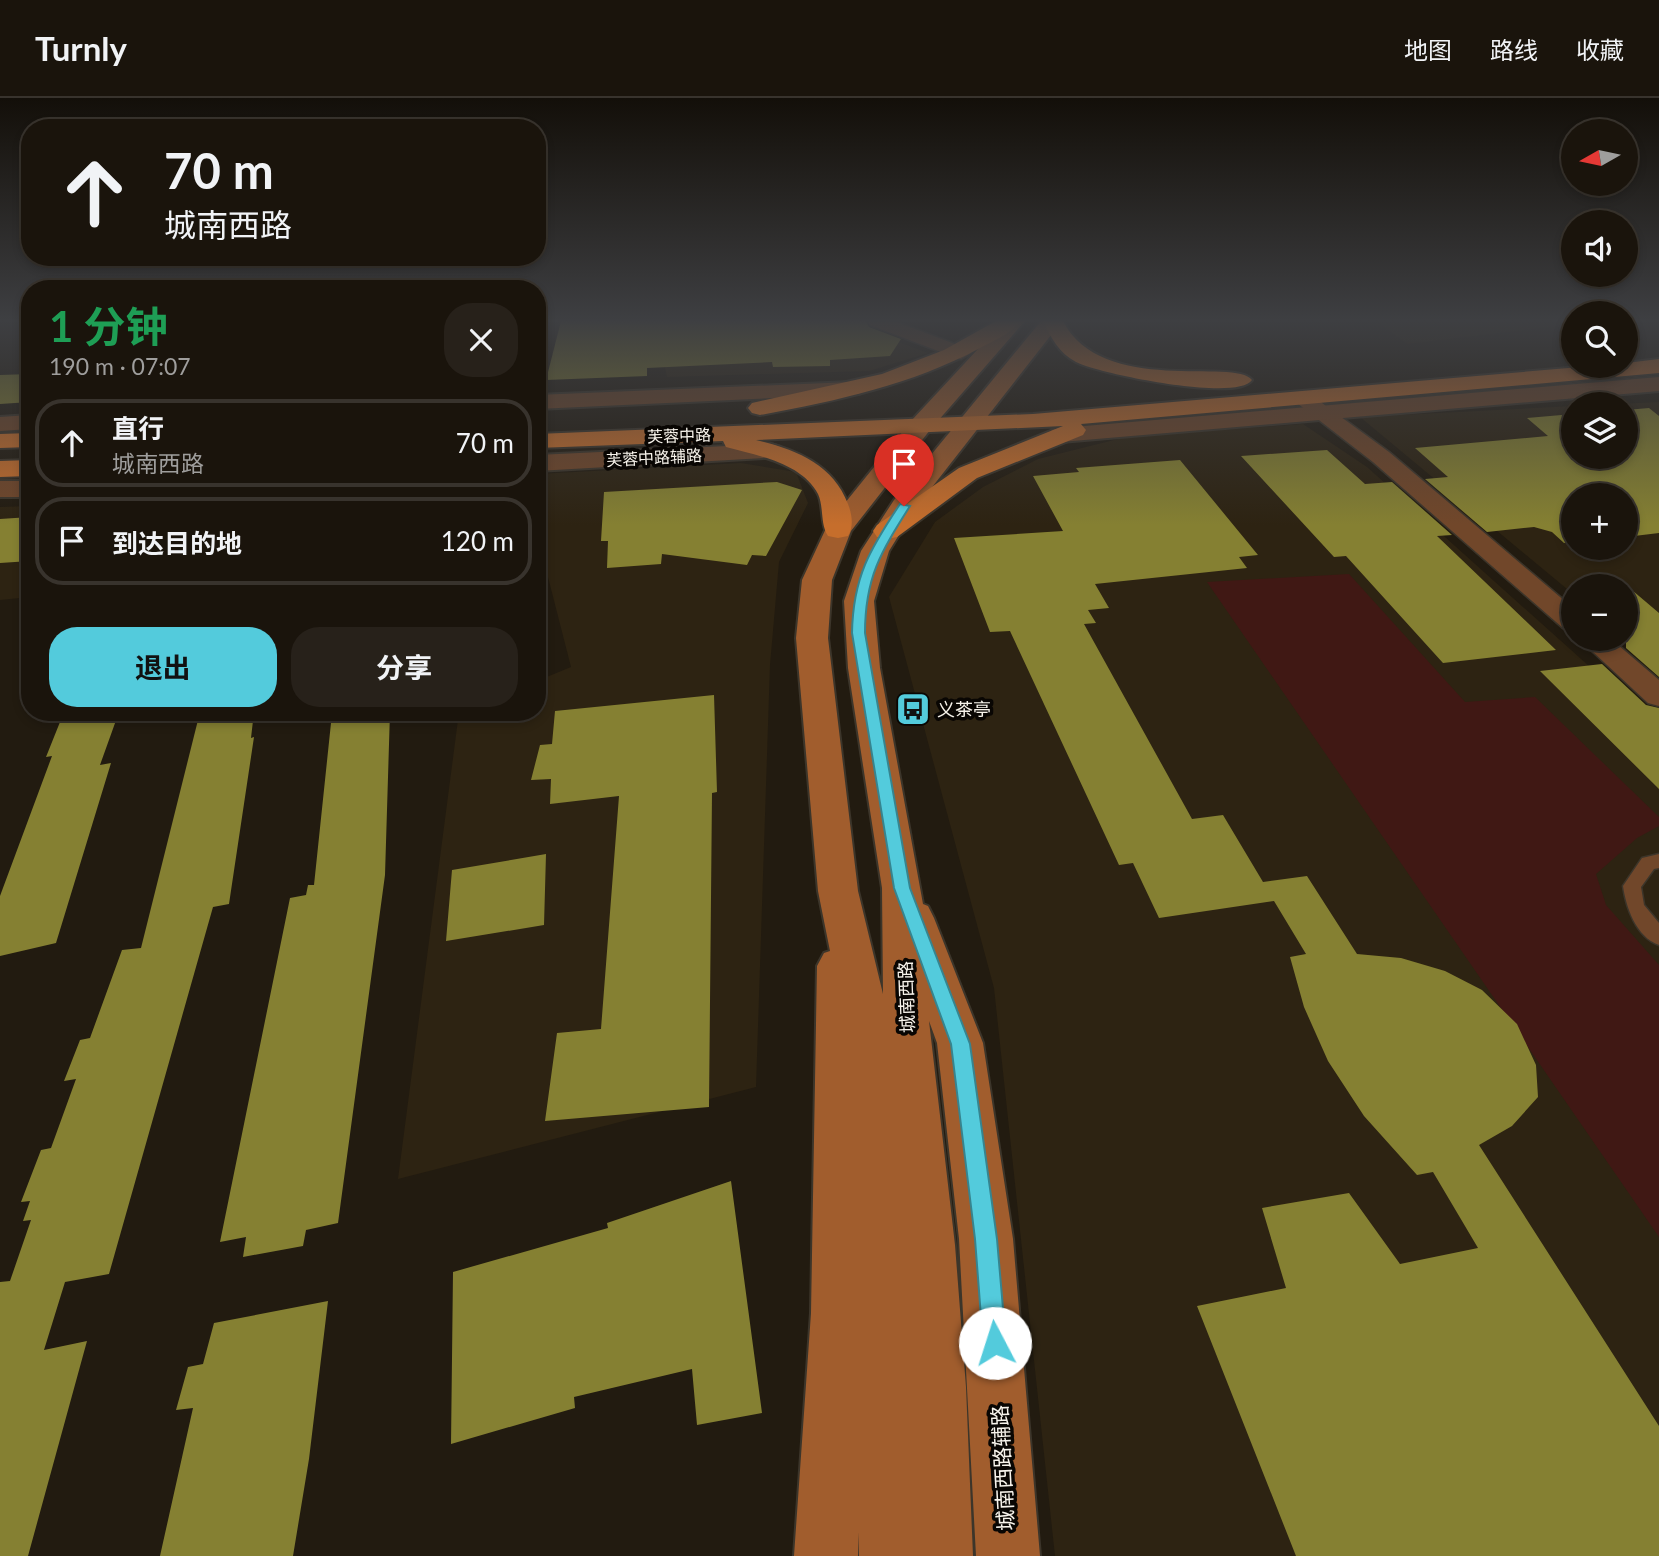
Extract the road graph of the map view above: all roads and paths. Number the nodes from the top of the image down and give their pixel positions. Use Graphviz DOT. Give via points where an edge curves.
graph roads {
  1 [pos="851,389"];
  2 [pos="946,389"];
  3 [pos="1000,389"];
  4 [pos="1133,389"];
  5 [pos="1459,389"];
  6 [pos="1580,389"];
  7 [pos="1110,391"];
  8 [pos="1018,398"];
  9 [pos="992,399"];
  10 [pos="546,402"];
  11 [pos="888,403"];
  12 [pos="1312,406"];
  13 [pos="760,408"];
  14 [pos="926,409"];
  15 [pos="1140,413"];
  16 [pos="546,418"];
  17 [pos="21,423"];
  18 [pos="0,424"];
  19 [pos="972,424"];
  20 [pos="685,435"];
  21 [pos="1061,435"];
  22 [pos="21,440"];
  23 [pos="0,441"];
  24 [pos="546,441"];
  25 [pos="771,452"];
  26 [pos="546,463"];
  27 [pos="21,468"];
  28 [pos="0,469"];
  29 [pos="0,489"];
  30 [pos="21,489"];
  31 [pos="838,530"];
  32 [pos="887,531"];
  33 [pos="1561,612"];
  34 [pos="1606,651"];
  35 [pos="1659,696"];
  36 [pos="1659,861"];
  37 [pos="902,888"];
  38 [pos="838,891"];
  39 [pos="1659,937"];
  40 [pos="826,1556"];
  41 [pos="891,1556"];
  42 [pos="941,1556"];
  43 [pos="1008,1556"];
  1 -- 10 [label="street"];
  1 -- 13 [label="main road"];
  2 -- 14 [label="main road, 城南西路"];
  3 -- 9 [label="main road, 城南西路"];
  4 -- 7 [label="main road"];
  5 -- 12 [label="main road, 芙蓉中路"];
  6 -- 12 [label="street"];
  8 -- 9 [label="main road, 芙蓉中路"];
  9 -- 14 [label="main road, 芙蓉中路"];
  9 -- 19 [label="main road, 城南西路"];
  11 -- 13 [label="main road, 芙蓉中路"];
  12 -- 15 [label="main road, 芙蓉中路"];
  12 -- 21 [label="street"];
  12 -- 33 [label="street" via="1381,457"];
  13 -- 16 [label="main road, 芙蓉中路"];
  14 -- 19 [label="main road, 芙蓉中路"];
  14 -- 20 [label="main road, 芙蓉中路"];
  14 -- 31 [label="main road, 城南西路"];
  15 -- 19 [label="main road, 芙蓉中路"];
  15 -- 21 [label="main road"];
  17 -- 18 [label="street"];
  19 -- 32 [label="main road, 城南西路"];
  20 -- 24 [label="main road, 芙蓉中路"];
  20 -- 25 [label="main road"];
  21 -- 32 [label="main road" via="968,473"];
  22 -- 23 [label="main road"];
  25 -- 26 [label="street, 芙蓉中路辅路"];
  25 -- 31 [label="main road" via="808,468 824,481 839,510"];
  27 -- 28 [label="main road"];
  29 -- 30 [label="street"];
  31 -- 38 [label="main road, 城南西路" via="817,580 812,638"];
  32 -- 37 [label="main road, 城南西路" via="865,574 859,633"];
  34 -- 35 [label="street"];
  36 -- 39 [label="lane" via="1648,863 1632,886 1635,908"];
  37 -- 42 [label="main road, 城南西路" via="907,1046 937,1387"];
  37 -- 43 [label="main road, 城南西路辅路" via="960,1044 986,1239"];
  38 -- 40 [label="main road" via="839,1313"];
  38 -- 41 [label="main road, 城南西路" via="874,1052 883,1157 890,1273"];
}
